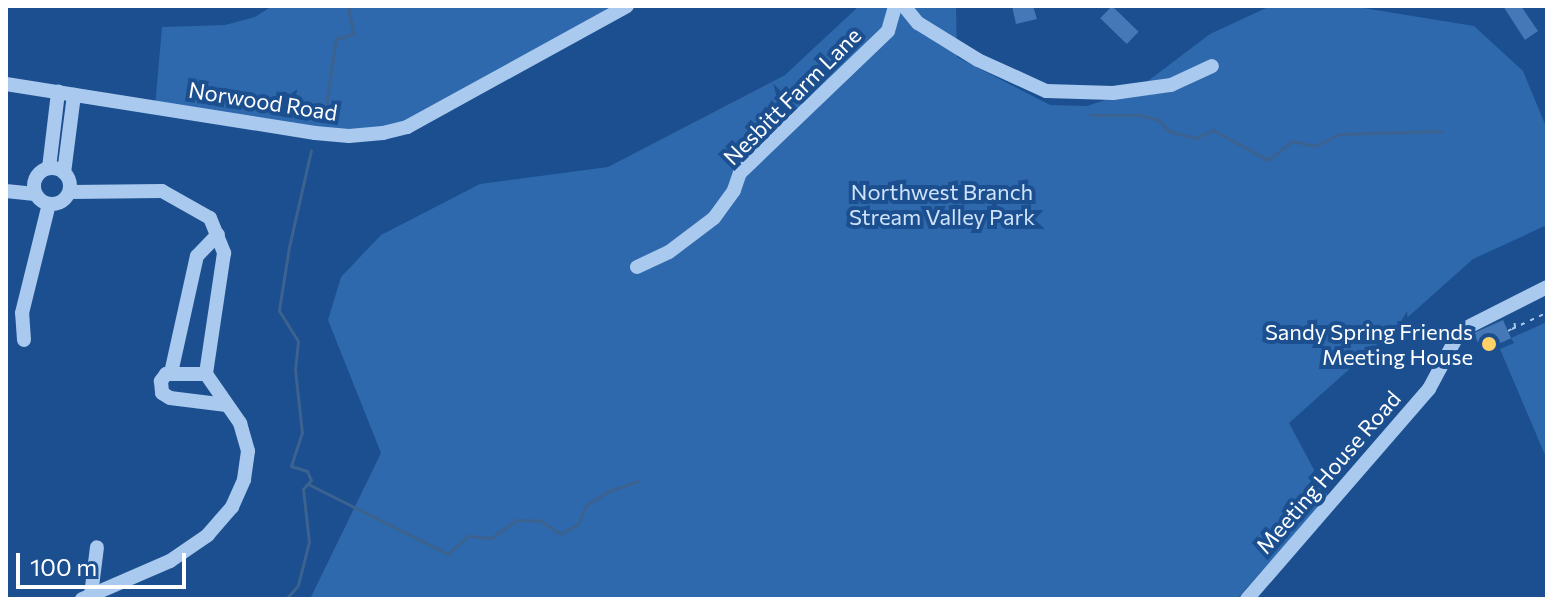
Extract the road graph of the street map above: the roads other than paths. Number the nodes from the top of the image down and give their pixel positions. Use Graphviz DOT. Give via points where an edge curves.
graph roads {
  1 [pos="627,6"];
  2 [pos="895,6"];
  3 [pos="904,6"];
  4 [pos="1212,66"];
  5 [pos="6,84"];
  6 [pos="58,92"];
  7 [pos="74,95"];
  8 [pos="49,168"];
  9 [pos="64,173"];
  10 [pos="6,191"];
  11 [pos="70,192"];
  12 [pos="35,194"];
  13 [pos="49,204"];
  14 [pos="218,234"];
  15 [pos="637,267"];
  16 [pos="1547,287"];
  17 [pos="24,340"];
  18 [pos="171,373"];
  19 [pos="206,374"];
  20 [pos="227,405"];
  21 [pos="97,547"];
  22 [pos="87,597"];
  23 [pos="1247,599"];
  1 -- 7 [label="street, Norwood Road" via="407,127 383,133 315,133"];
  2 -- 15 [label="street, Nesbitt Farm Lane" via="888,31 740,173 714,218 669,252"];
  3 -- 4 [label="street" via="918,23 978,60 1046,91 1113,93 1171,85"];
  5 -- 6 [label="street, Norwood Road"];
  6 -- 7 [label="street, Norwood Road"];
  6 -- 8 [label="street"];
  7 -- 9 [label="street"];
  8 -- 9 [label="street"];
  8 -- 12 [label="street" via="36,176"];
  9 -- 11 [label="street"];
  10 -- 12 [label="street"];
  11 -- 13 [label="street"];
  11 -- 14 [label="street" via="162,191 210,218"];
  12 -- 13 [label="street"];
  13 -- 17 [label="street" via="22,313"];
  14 -- 18 [label="street" via="197,256"];
  14 -- 19 [label="street" via="224,253"];
  16 -- 23 [label="street, Meeting House Road" via="1460,331 1429,389"];
  18 -- 19 [label="street"];
  18 -- 20 [label="street" via="161,381 165,396"];
  19 -- 20 [label="street"];
  20 -- 22 [label="street" via="240,423 248,451 244,480 232,507 208,535 170,561"];
  21 -- 22 [label="street"];
}
